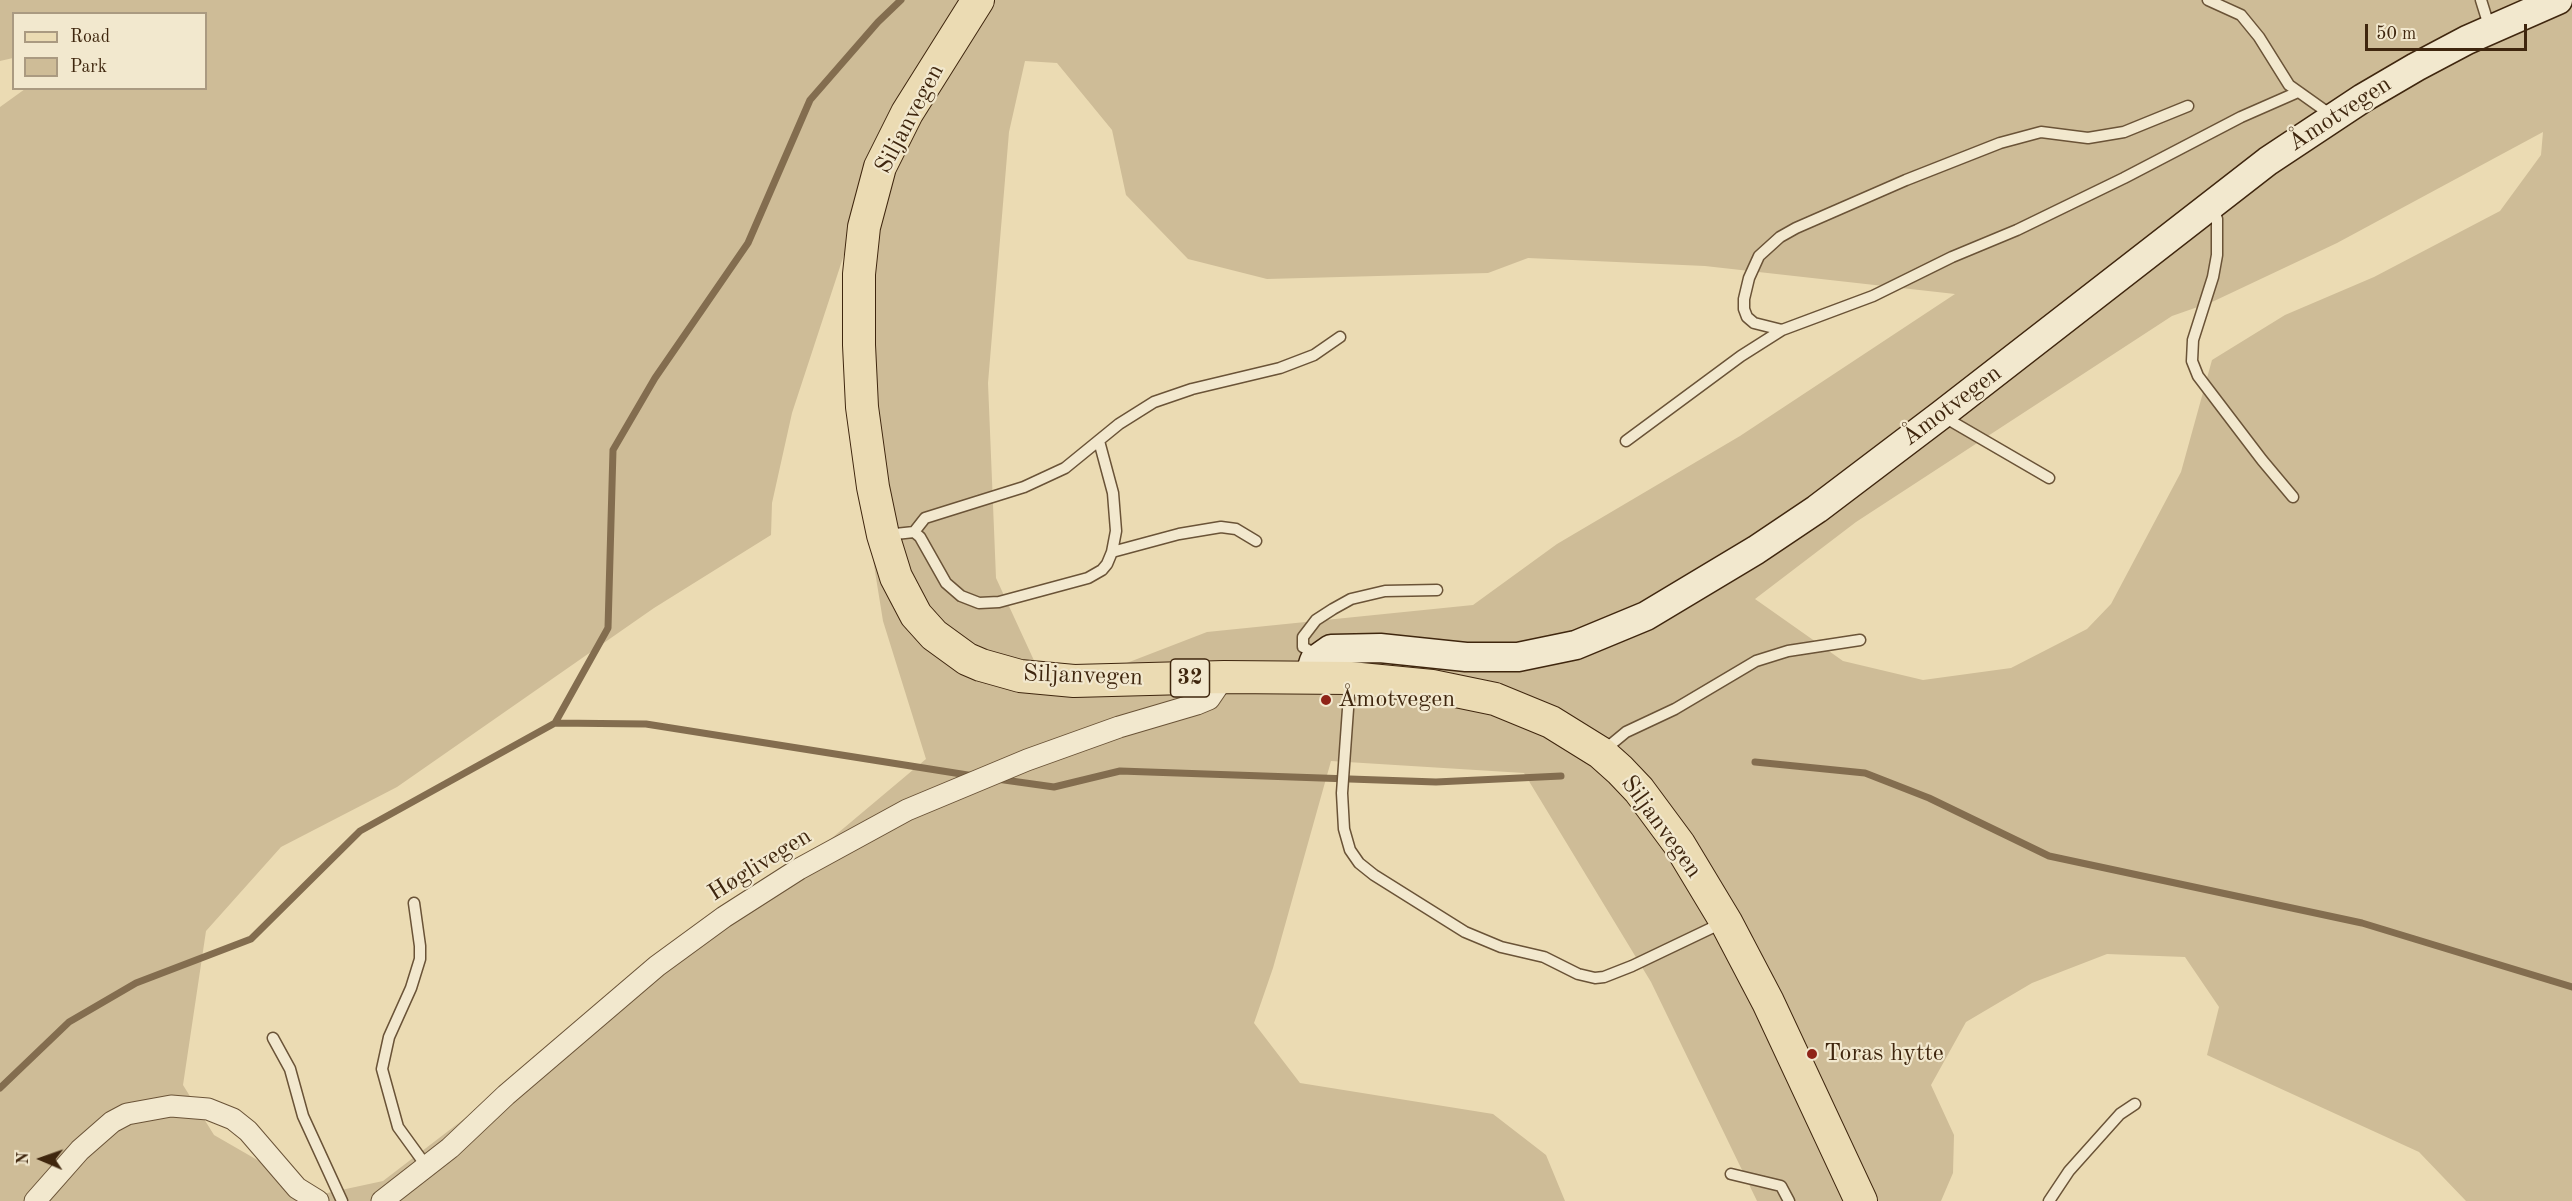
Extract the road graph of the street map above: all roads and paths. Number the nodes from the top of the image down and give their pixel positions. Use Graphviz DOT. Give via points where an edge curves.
graph roads {
  1 [pos="978,0"];
  2 [pos="2208,0"];
  3 [pos="2481,0"];
  4 [pos="2558,0"];
  5 [pos="2490,30"];
  6 [pos="2298,92"];
  7 [pos="2188,106"];
  8 [pos="2334,117"];
  9 [pos="2212,204"];
  10 [pos="1782,330"];
  11 [pos="1340,338"];
  12 [pos="1941,415"];
  13 [pos="1099,441"];
  14 [pos="1626,441"];
  15 [pos="2049,478"];
  16 [pos="2293,497"];
  17 [pos="914,532"];
  18 [pos="883,535"];
  19 [pos="1256,541"];
  20 [pos="1112,552"];
  21 [pos="1437,590"];
  22 [pos="1860,640"];
  23 [pos="1314,666"];
  24 [pos="1224,677"];
  25 [pos="1350,678"];
  26 [pos="1601,753"];
  27 [pos="414,903"];
  28 [pos="1726,922"];
  29 [pos="273,1038"];
  30 [pos="2135,1104"];
  31 [pos="427,1167"];
  32 [pos="1731,1174"];
  33 [pos="35,1201"];
  34 [pos="318,1201"];
  35 [pos="342,1201"];
  36 [pos="382,1201"];
  37 [pos="1789,1201"];
  38 [pos="1861,1201"];
  39 [pos="2049,1201"];
  1 -- 18 [label="main road, Siljanvegen / 32" via="896,134 880,167 864,227 859,274 860,366 868,461"];
  2 -- 6 [label="lane" via="2241,15 2289,86"];
  3 -- 5 [label="lane"];
  4 -- 5 [label="main road, Åmotvegen"];
  5 -- 8 [label="main road, Åmotvegen" via="2416,67"];
  6 -- 8 [label="lane"];
  6 -- 10 [label="lane" via="2017,230 1873,296"];
  7 -- 10 [label="lane" via="2124,132 2088,138 2041,132 2000,143 1796,228 1759,256 1744,299 1747,317 1754,323"];
  8 -- 9 [label="main road, Åmotvegen"];
  9 -- 12 [label="main road, Åmotvegen"];
  9 -- 16 [label="lane" via="2217,219 2217,255 2193,340 2192,361 2198,376"];
  10 -- 14 [label="lane"];
  11 -- 13 [label="lane" via="1314,355 1280,368 1154,402 1119,423"];
  12 -- 15 [label="lane"];
  12 -- 23 [label="main road, Åmotvegen" via="1756,550 1646,616 1596,638 1518,657 1340,648 1330,649"];
  13 -- 17 [label="lane" via="1079,459 1044,479 925,518"];
  13 -- 20 [label="lane" via="1115,510"];
  17 -- 18 [label="lane"];
  17 -- 20 [label="lane" via="946,583 961,596 979,603 999,602 1088,578 1102,570"];
  18 -- 24 [label="main road, Siljanvegen / 32" via="896,577 916,615 949,647 981,665 1020,676 1074,681"];
  19 -- 20 [label="lane" via="1236,529 1221,527"];
  21 -- 23 [label="lane" via="1385,591 1351,599 1333,609 1316,620 1303,637 1303,647"];
  22 -- 26 [label="lane" via="1788,651 1756,662 1626,732"];
  23 -- 24 [label="main road, Siljanvegen / 32"];
  23 -- 25 [label="main road, Siljanvegen / 32"];
  24 -- 31 [label="street, Høglivegen" via="1209,699 1035,757 907,810 799,869 657,966"];
  25 -- 26 [label="main road, Siljanvegen / 32" via="1432,686 1495,699 1551,722"];
  25 -- 28 [label="lane" via="1342,793 1344,830 1350,850 1374,875 1465,932 1595,978 1632,966"];
  26 -- 28 [label="main road, Siljanvegen / 32" via="1657,813"];
  27 -- 31 [label="lane" via="420,959 389,1036 382,1069 398,1127"];
  28 -- 38 [label="main road, Siljanvegen / 32" via="1803,1073"];
  29 -- 35 [label="lane" via="290,1069 303,1116"];
  30 -- 39 [label="lane" via="2120,1114 2069,1171"];
  31 -- 36 [label="street, Høglivegen"];
  32 -- 37 [label="lane" via="1781,1186"];
  33 -- 34 [label="street" via="80,1150 112,1122 127,1114 171,1106 208,1109 232,1119 248,1131 297,1188"];
}
